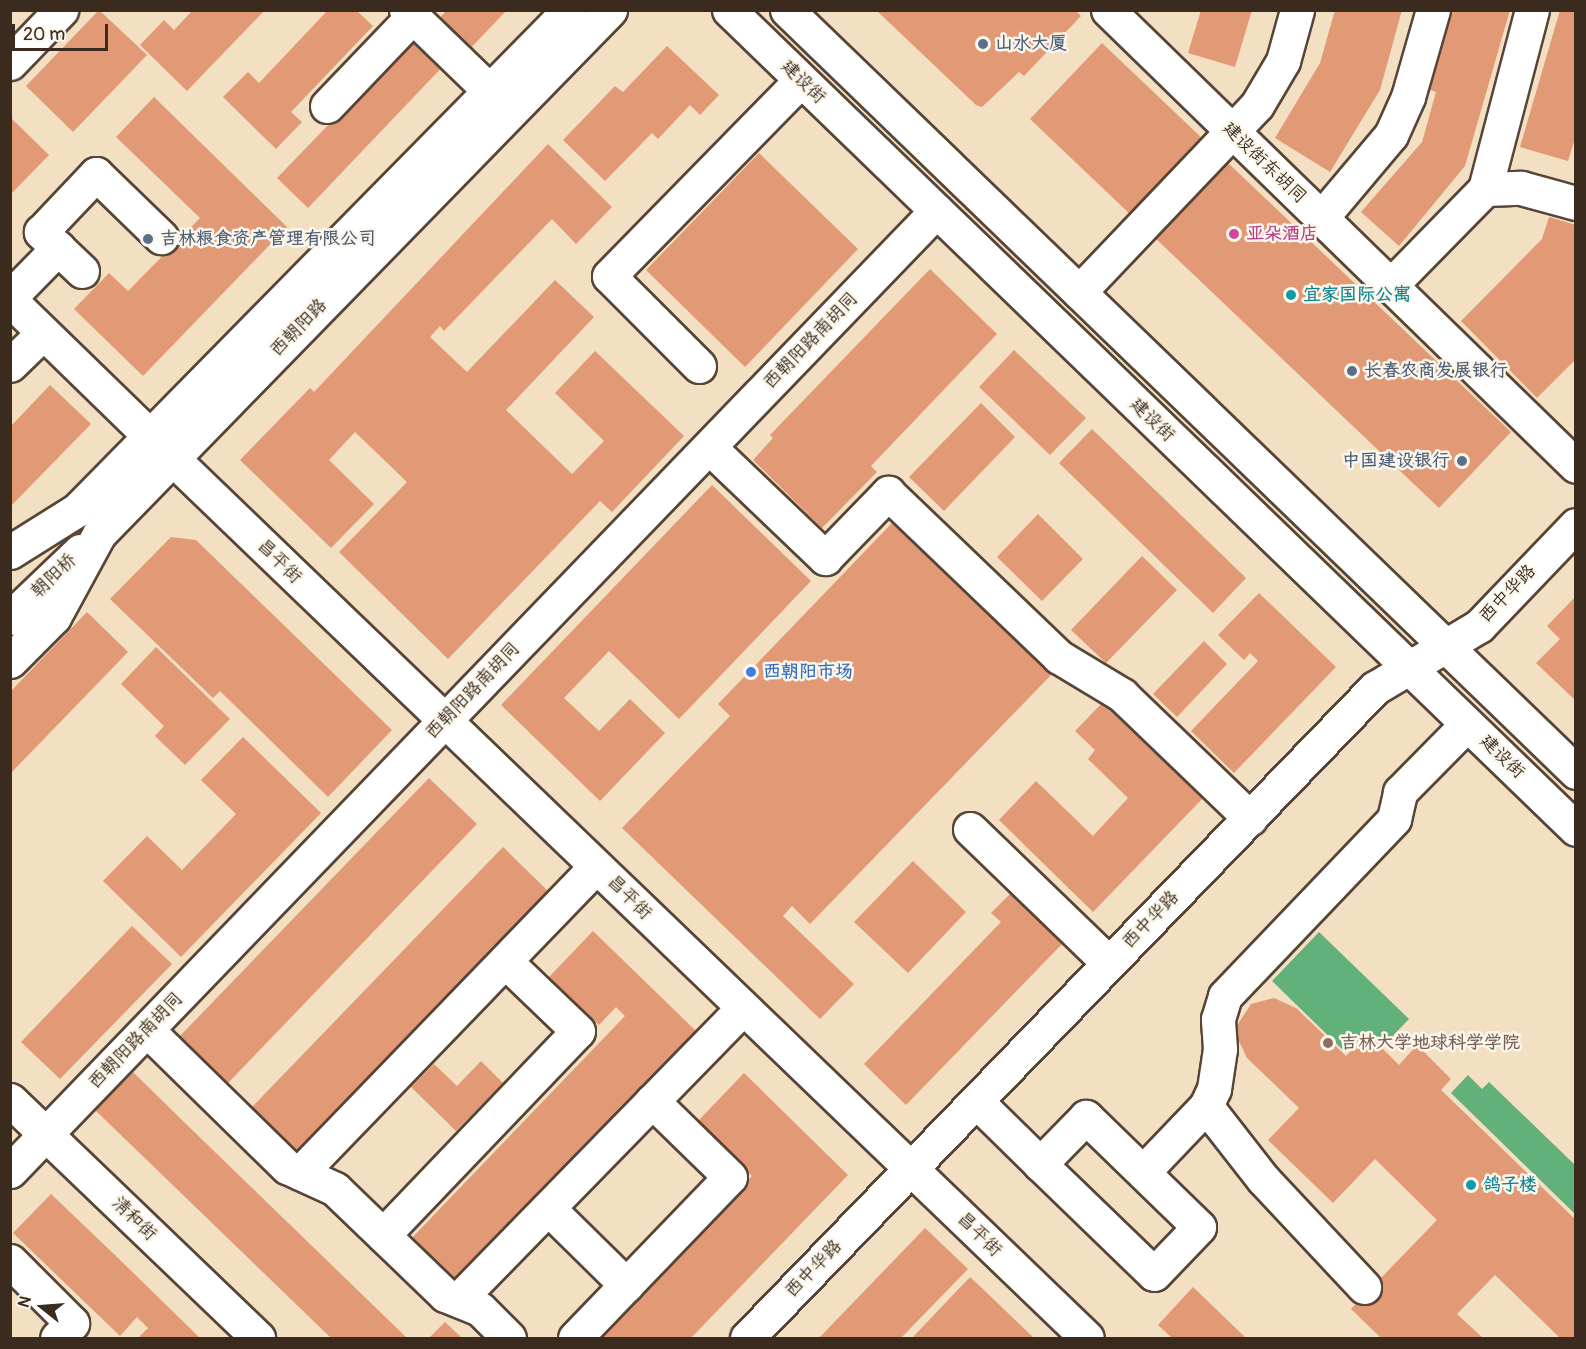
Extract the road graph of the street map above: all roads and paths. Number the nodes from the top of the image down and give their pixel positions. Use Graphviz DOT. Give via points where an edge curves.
graph roads {
  1 [pos="61,10"];
  2 [pos="569,10"];
  3 [pos="610,10"];
  4 [pos="729,10"];
  5 [pos="787,10"];
  6 [pos="1108,10"];
  7 [pos="1297,10"];
  8 [pos="1433,10"];
  9 [pos="1532,10"];
  10 [pos="409,14"];
  11 [pos="10,63"];
  12 [pos="801,81"];
  13 [pos="490,91"];
  14 [pos="327,106"];
  15 [pos="1233,132"];
  16 [pos="1485,189"];
  17 [pos="1575,203"];
  18 [pos="936,211"];
  19 [pos="1321,218"];
  20 [pos="161,237"];
  21 [pos="58,248"];
  22 [pos="82,271"];
  23 [pos="1390,286"];
  24 [pos="1079,292"];
  25 [pos="10,299"];
  26 [pos="43,333"];
  27 [pos="10,365"];
  28 [pos="699,366"];
  29 [pos="709,447"];
  30 [pos="161,448"];
  31 [pos="1575,466"];
  32 [pos="77,510"];
  33 [pos="1575,525"];
  34 [pos="99,534"];
  35 [pos="10,552"];
  36 [pos="10,589"];
  37 [pos="10,618"];
  38 [pos="1445,646"];
  39 [pos="10,661"];
  40 [pos="1408,668"];
  41 [pos="444,721"];
  42 [pos="1467,723"];
  43 [pos="1575,772"];
  44 [pos="1250,818"];
  45 [pos="970,829"];
  46 [pos="1575,829"];
  47 [pos="596,867"];
  48 [pos="505,961"];
  49 [pos="1109,963"];
  50 [pos="742,1008"];
  51 [pos="147,1030"];
  52 [pos="10,1100"];
  53 [pos="652,1101"];
  54 [pos="976,1101"];
  55 [pos="1206,1106"];
  56 [pos="46,1134"];
  57 [pos="1040,1164"];
  58 [pos="910,1169"];
  59 [pos="10,1172"];
  60 [pos="1143,1172"];
  61 [pos="300,1173"];
  62 [pos="548,1208"];
  63 [pos="383,1235"];
  64 [pos="10,1261"];
  65 [pos="626,1285"];
  66 [pos="1364,1287"];
  67 [pos="458,1300"];
  68 [pos="57,1338"];
  69 [pos="258,1338"];
  70 [pos="510,1338"];
  71 [pos="575,1338"];
  72 [pos="747,1338"];
  73 [pos="1087,1338"];
  1 -- 11 [label="street"];
  2 -- 13 [label="street, 西朝阳路"];
  3 -- 30 [label="street, 西朝阳路"];
  4 -- 12 [label="street, 建设街"];
  5 -- 24 [label="street"];
  6 -- 15 [label="street, 建设街东胡同"];
  7 -- 15 [label="street" via="1272,84"];
  8 -- 19 [label="street" via="1408,97 1391,135"];
  9 -- 16 [label="street"];
  10 -- 13 [label="street"];
  10 -- 14 [label="street"];
  12 -- 18 [label="street, 建设街"];
  12 -- 28 [label="street" via="609,276"];
  13 -- 30 [label="street, 西朝阳路"];
  15 -- 19 [label="street, 建设街东胡同"];
  15 -- 24 [label="street"];
  16 -- 17 [label="street" via="1521,188"];
  16 -- 23 [label="street"];
  18 -- 29 [label="street, 西朝阳路南胡同"];
  18 -- 40 [label="street, 建设街"];
  19 -- 23 [label="street, 建设街东胡同"];
  20 -- 21 [label="street" via="96,174 41,231"];
  21 -- 22 [label="street"];
  21 -- 25 [label="street"];
  23 -- 31 [label="street, 建设街东胡同"];
  24 -- 38 [label="street"];
  25 -- 26 [label="street, 昌平街"];
  26 -- 27 [label="street"];
  26 -- 30 [label="street, 昌平街"];
  29 -- 41 [label="street, 西朝阳路南胡同"];
  29 -- 44 [label="street" via="825,558 888,493 1059,657 1122,695"];
  30 -- 32 [label="street, 西朝阳路"];
  30 -- 34 [label="street, 西朝阳路"];
  30 -- 41 [label="street, 昌平街"];
  32 -- 35 [label="street, 西朝阳路"];
  32 -- 36 [label="street, 朝阳桥"];
  33 -- 38 [label="street, 西中华路" via="1479,626"];
  34 -- 37 [label="street, 朝阳桥"];
  34 -- 39 [label="street, 西朝阳路" via="54,617"];
  38 -- 40 [label="street, 西中华路"];
  38 -- 43 [label="street"];
  40 -- 42 [label="street, 建设街"];
  40 -- 44 [label="street, 西中华路" via="1375,688"];
  41 -- 47 [label="street, 昌平街"];
  41 -- 51 [label="street, 西朝阳路南胡同"];
  42 -- 46 [label="street, 建设街"];
  42 -- 55 [label="street" via="1400,792 1394,819 1226,996 1218,1019 1217,1071"];
  44 -- 49 [label="street, 西中华路"];
  45 -- 49 [label="street"];
  47 -- 48 [label="street"];
  47 -- 50 [label="street, 昌平街"];
  48 -- 61 [label="street"];
  48 -- 63 [label="street" via="578,1031"];
  49 -- 54 [label="street, 西中华路"];
  50 -- 53 [label="street"];
  50 -- 58 [label="street, 昌平街"];
  51 -- 56 [label="street, 西朝阳路南胡同"];
  51 -- 61 [label="street" via="287,1167"];
  52 -- 56 [label="street, 清和街"];
  53 -- 62 [label="street"];
  53 -- 65 [label="street" via="730,1177"];
  54 -- 57 [label="street"];
  54 -- 58 [label="street, 西中华路"];
  55 -- 60 [label="street"];
  55 -- 66 [label="street" via="1263,1179"];
  56 -- 59 [label="street, 西朝阳路南胡同"];
  56 -- 69 [label="street, 清和街"];
  57 -- 60 [label="street" via="1086,1117"];
  57 -- 60 [label="street" via="1154,1274 1199,1227"];
  58 -- 72 [label="street, 西中华路"];
  58 -- 73 [label="street, 昌平街"];
  61 -- 63 [label="street" via="335,1189"];
  62 -- 65 [label="street"];
  62 -- 67 [label="street"];
  63 -- 67 [label="street" via="445,1295"];
  64 -- 68 [label="street" via="72,1323"];
  65 -- 71 [label="street"];
  67 -- 70 [label="street" via="480,1309"];
}
